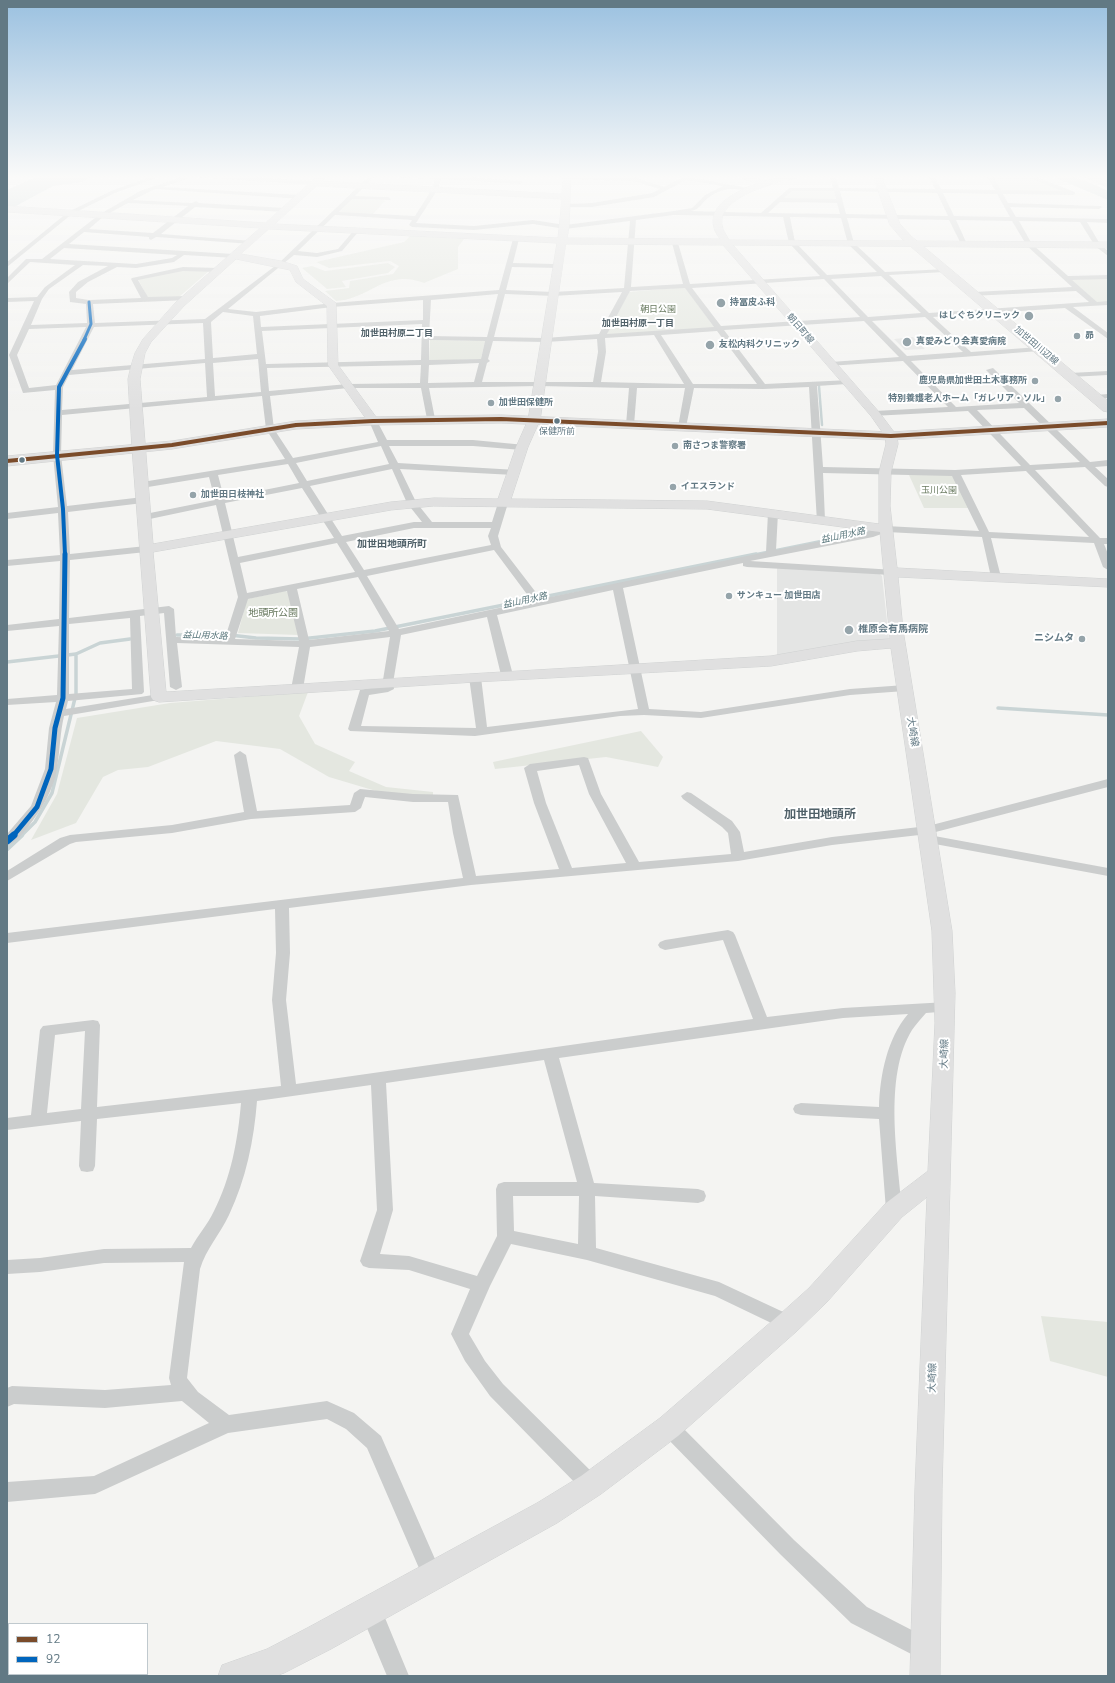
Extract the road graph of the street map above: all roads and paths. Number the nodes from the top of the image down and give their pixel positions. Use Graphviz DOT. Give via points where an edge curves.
graph roads {
  1 [pos="183,253"];
  2 [pos="292,253"];
  3 [pos="21,254"];
  4 [pos="52,254"];
  5 [pos="192,254"];
  6 [pos="237,254"];
  7 [pos="305,254"];
  8 [pos="319,254"];
  9 [pos="512,254"];
  10 [pos="559,254"];
  11 [pos="630,254"];
  12 [pos="678,254"];
  13 [pos="735,254"];
  14 [pos="802,254"];
  15 [pos="860,254"];
  16 [pos="926,254"];
  17 [pos="1039,254"];
  18 [pos="234,256"];
  19 [pos="45,260"];
  20 [pos="82,263"];
  21 [pos="281,264"];
  22 [pos="116,265"];
  23 [pos="7,266"];
  24 [pos="508,266"];
  25 [pos="557,266"];
  26 [pos="219,270"];
  27 [pos="945,270"];
  28 [pos="882,274"];
  29 [pos="1108,277"];
  30 [pos="825,278"];
  31 [pos="1066,278"];
  32 [pos="7,282"];
  33 [pos="759,282"];
  34 [pos="687,286"];
  35 [pos="1077,289"];
  36 [pos="627,290"];
  37 [pos="502,292"];
  38 [pos="553,294"];
  39 [pos="974,294"];
  40 [pos="188,298"];
  41 [pos="427,298"];
  42 [pos="39,299"];
  43 [pos="7,300"];
  44 [pos="146,300"];
  45 [pos="89,302"];
  46 [pos="1108,303"];
  47 [pos="1095,304"];
  48 [pos="332,305"];
  49 [pos="1067,306"];
  50 [pos="220,310"];
  51 [pos="994,311"];
  52 [pos="256,314"];
  53 [pos="928,315"];
  54 [pos="866,319"];
  55 [pos="164,321"];
  56 [pos="207,321"];
  57 [pos="426,322"];
  58 [pos="91,324"];
  59 [pos="796,324"];
  60 [pos="332,326"];
  61 [pos="26,327"];
  62 [pos="258,329"];
  63 [pos="718,329"];
  64 [pos="656,333"];
  65 [pos="1107,336"];
  66 [pos="601,337"];
  67 [pos="426,338"];
  68 [pos="491,340"];
  69 [pos="545,340"];
  70 [pos="1039,349"];
  71 [pos="969,354"];
  72 [pos="10,355"];
  73 [pos="261,356"];
  74 [pos="905,359"];
  75 [pos="208,360"];
  76 [pos="486,361"];
  77 [pos="425,362"];
  78 [pos="333,364"];
  79 [pos="831,364"];
  80 [pos="136,366"];
  81 [pos="262,366"];
  82 [pos="990,370"];
  83 [pos="66,373"];
  84 [pos="1108,373"];
  85 [pos="1070,376"];
  86 [pos="847,382"];
  87 [pos="478,384"];
  88 [pos="539,384"];
  89 [pos="597,384"];
  90 [pos="813,384"];
  91 [pos="424,385"];
  92 [pos="632,385"];
  93 [pos="348,386"];
  94 [pos="690,386"];
  95 [pos="59,387"];
  96 [pos="763,388"];
  97 [pos="266,394"];
  98 [pos="1095,396"];
  99 [pos="1108,396"];
  100 [pos="211,399"];
  101 [pos="1026,405"];
  102 [pos="135,406"];
  103 [pos="970,408"];
  104 [pos="1108,408"];
  105 [pos="954,409"];
  106 [pos="58,413"];
  107 [pos="875,414"];
  108 [pos="431,420"];
  109 [pos="534,420"];
  110 [pos="373,421"];
  111 [pos="1108,423"];
  112 [pos="630,425"];
  113 [pos="682,427"];
  114 [pos="1049,427"];
  115 [pos="270,429"];
  116 [pos="991,430"];
  117 [pos="817,433"];
  118 [pos="892,436"];
  119 [pos="385,444"];
  120 [pos="522,447"];
  121 [pos="138,448"];
  122 [pos="56,455"];
  123 [pos="7,461"];
  124 [pos="290,461"];
  125 [pos="1108,463"];
  126 [pos="1088,465"];
  127 [pos="395,466"];
  128 [pos="1028,469"];
  129 [pos="818,470"];
  130 [pos="514,472"];
  131 [pos="885,472"];
  132 [pos="213,473"];
  133 [pos="955,473"];
  134 [pos="142,484"];
  135 [pos="1108,484"];
  136 [pos="305,485"];
  137 [pos="143,500"];
  138 [pos="219,501"];
  139 [pos="412,503"];
  140 [pos="503,503"];
  141 [pos="63,509"];
  142 [pos="773,513"];
  143 [pos="7,516"];
  144 [pos="145,517"];
  145 [pos="326,518"];
  146 [pos="820,520"];
  147 [pos="428,523"];
  148 [pos="495,525"];
  149 [pos="886,530"];
  150 [pos="229,534"];
  151 [pos="986,535"];
  152 [pos="340,540"];
  153 [pos="1098,541"];
  154 [pos="1108,541"];
  155 [pos="496,548"];
  156 [pos="146,549"];
  157 [pos="771,550"];
  158 [pos="65,557"];
  159 [pos="235,561"];
  160 [pos="7,563"];
  161 [pos="731,563"];
  162 [pos="1108,567"];
  163 [pos="891,572"];
  164 [pos="361,574"];
  165 [pos="996,578"];
  166 [pos="1108,583"];
  167 [pos="618,587"];
  168 [pos="291,588"];
  169 [pos="243,597"];
  170 [pos="539,604"];
  171 [pos="152,612"];
  172 [pos="135,614"];
  173 [pos="492,614"];
  174 [pos="64,621"];
  175 [pos="7,628"];
  176 [pos="394,629"];
  177 [pos="230,638"];
  178 [pos="171,640"];
  179 [pos="304,640"];
  180 [pos="898,643"];
  181 [pos="636,667"];
  182 [pos="507,675"];
  183 [pos="475,677"];
  184 [pos="387,683"];
  185 [pos="176,687"];
  186 [pos="905,688"];
  187 [pos="297,689"];
  188 [pos="71,697"];
  189 [pos="159,697"];
  190 [pos="7,702"];
  191 [pos="64,712"];
  192 [pos="644,712"];
  193 [pos="482,731"];
  194 [pos="240,755"];
  195 [pos="1108,783"];
  196 [pos="688,796"];
  197 [pos="251,815"];
  198 [pos="928,835"];
  199 [pos="7,841"];
  200 [pos="738,857"];
  201 [pos="635,867"];
  202 [pos="567,871"];
  203 [pos="1108,872"];
  204 [pos="7,877"];
  205 [pos="470,881"];
  206 [pos="282,904"];
  207 [pos="7,938"];
  208 [pos="665,945"];
  209 [pos="946,1007"];
  210 [pos="921,1010"];
  211 [pos="762,1023"];
  212 [pos="550,1053"];
  213 [pos="378,1078"];
  214 [pos="289,1091"];
  215 [pos="249,1095"];
  216 [pos="801,1109"];
  217 [pos="887,1113"];
  218 [pos="89,1114"];
  219 [pos="38,1120"];
  220 [pos="7,1124"];
  221 [pos="87,1166"];
  222 [pos="939,1175"];
  223 [pos="587,1189"];
  224 [pos="698,1196"];
  225 [pos="894,1210"];
  226 [pos="506,1236"];
  227 [pos="587,1253"];
  228 [pos="195,1255"];
  229 [pos="7,1267"];
  230 [pos="481,1285"];
  231 [pos="788,1323"];
  232 [pos="186,1392"];
  233 [pos="7,1398"];
  234 [pos="226,1424"];
  235 [pos="669,1427"];
  236 [pos="591,1485"];
  237 [pos="7,1492"];
  238 [pos="432,1575"];
  239 [pos="370,1609"];
  240 [pos="925,1649"];
  241 [pos="233,1676"];
  242 [pos="398,1676"];
  243 [pos="925,1676"];
  1 -- 22 [label="street" via="174,260 136,266"];
  2 -- 21 [label="street"];
  3 -- 23 [label="street"];
  4 -- 19 [label="street"];
  5 -- 18 [label="street"];
  6 -- 18 [label="street"];
  7 -- 8 [label="street"];
  9 -- 24 [label="street"];
  10 -- 25 [label="street"];
  11 -- 36 [label="street"];
  12 -- 34 [label="street"];
  13 -- 33 [label="street, 朝日町線"];
  14 -- 30 [label="street"];
  15 -- 28 [label="street"];
  16 -- 27 [label="main road, 加世田川辺線"];
  17 -- 31 [label="street"];
  18 -- 21 [label="street"];
  18 -- 26 [label="street"];
  19 -- 20 [label="street"];
  19 -- 32 [label="street" via="28,260"];
  20 -- 22 [label="street"];
  20 -- 42 [label="street" via="47,288"];
  21 -- 48 [label="street" via="294,268 299,280"];
  21 -- 50 [label="street"];
  22 -- 45 [label="street" via="73,289 73,300"];
  24 -- 25 [label="street"];
  24 -- 37 [label="street"];
  25 -- 38 [label="street"];
  26 -- 40 [label="street"];
  26 -- 44 [label="street" via="183,269 134,279"];
  27 -- 28 [label="street"];
  27 -- 39 [label="main road, 加世田川辺線"];
  28 -- 30 [label="street"];
  28 -- 53 [label="street"];
  29 -- 31 [label="street"];
  30 -- 33 [label="street"];
  30 -- 54 [label="street"];
  31 -- 35 [label="street"];
  33 -- 34 [label="street"];
  33 -- 59 [label="street, 朝日町線"];
  34 -- 36 [label="street"];
  34 -- 63 [label="street"];
  35 -- 39 [label="street"];
  35 -- 47 [label="street"];
  36 -- 38 [label="street"];
  36 -- 66 [label="street"];
  37 -- 38 [label="street"];
  37 -- 41 [label="street"];
  37 -- 68 [label="street"];
  38 -- 69 [label="street"];
  39 -- 51 [label="main road, 加世田川辺線"];
  40 -- 44 [label="street"];
  40 -- 55 [label="street"];
  41 -- 48 [label="street"];
  41 -- 57 [label="street"];
  42 -- 43 [label="street"];
  42 -- 61 [label="street"];
  44 -- 45 [label="street"];
  45 -- 58 [label="street"];
  46 -- 47 [label="street"];
  47 -- 49 [label="street"];
  48 -- 52 [label="street"];
  48 -- 60 [label="street"];
  49 -- 51 [label="street"];
  49 -- 65 [label="street"];
  50 -- 52 [label="street"];
  50 -- 56 [label="street"];
  51 -- 53 [label="street"];
  51 -- 70 [label="main road, 加世田川辺線"];
  52 -- 62 [label="street"];
  53 -- 54 [label="street"];
  53 -- 71 [label="street"];
  54 -- 59 [label="street"];
  54 -- 74 [label="street"];
  55 -- 56 [label="street"];
  55 -- 58 [label="street"];
  55 -- 80 [label="street" via="147,341"];
  56 -- 75 [label="street"];
  57 -- 60 [label="street"];
  57 -- 67 [label="street"];
  58 -- 61 [label="street"];
  58 -- 83 [label="street"];
  59 -- 63 [label="street"];
  59 -- 79 [label="street, 朝日町線"];
  60 -- 62 [label="street"];
  60 -- 78 [label="street"];
  61 -- 72 [label="street"];
  62 -- 73 [label="street"];
  63 -- 64 [label="street"];
  63 -- 96 [label="street"];
  64 -- 66 [label="street"];
  64 -- 94 [label="street"];
  66 -- 69 [label="street"];
  66 -- 89 [label="street" via="602,352"];
  67 -- 68 [label="street"];
  67 -- 77 [label="street"];
  68 -- 69 [label="street"];
  68 -- 76 [label="street"];
  69 -- 88 [label="street"];
  70 -- 71 [label="street"];
  70 -- 85 [label="main road, 加世田川辺線"];
  71 -- 74 [label="street"];
  72 -- 95 [label="street" via="26,391"];
  73 -- 75 [label="street"];
  73 -- 81 [label="street"];
  74 -- 79 [label="street"];
  74 -- 105 [label="street"];
  75 -- 80 [label="street"];
  75 -- 100 [label="street"];
  76 -- 77 [label="street"];
  76 -- 87 [label="street"];
  77 -- 78 [label="street"];
  77 -- 91 [label="street"];
  78 -- 81 [label="street"];
  78 -- 93 [label="street"];
  79 -- 86 [label="street, 朝日町線"];
  80 -- 83 [label="street"];
  80 -- 102 [label="street"];
  81 -- 97 [label="street"];
  82 -- 101 [label="street"];
  83 -- 95 [label="street"];
  84 -- 85 [label="street"];
  85 -- 98 [label="main road, 加世田川辺線"];
  86 -- 90 [label="street"];
  86 -- 107 [label="street, 朝日町線"];
  87 -- 88 [label="street"];
  87 -- 91 [label="street"];
  88 -- 89 [label="street"];
  88 -- 109 [label="street"];
  89 -- 92 [label="street"];
  90 -- 96 [label="street"];
  90 -- 117 [label="street"];
  91 -- 93 [label="street"];
  91 -- 108 [label="street"];
  92 -- 94 [label="street"];
  92 -- 112 [label="street"];
  93 -- 97 [label="street"];
  93 -- 110 [label="street"];
  94 -- 96 [label="street"];
  94 -- 113 [label="street"];
  95 -- 106 [label="street"];
  97 -- 100 [label="street"];
  97 -- 115 [label="street"];
  98 -- 99 [label="street"];
  98 -- 104 [label="main road, 加世田川辺線"];
  100 -- 102 [label="street"];
  101 -- 103 [label="street"];
  101 -- 114 [label="street"];
  102 -- 106 [label="street"];
  102 -- 121 [label="street"];
  103 -- 105 [label="street"];
  103 -- 116 [label="street"];
  105 -- 107 [label="street"];
  106 -- 122 [label="street"];
  107 -- 118 [label="street, 朝日町線"];
  108 -- 109 [label="highway"];
  108 -- 110 [label="highway"];
  109 -- 112 [label="highway"];
  109 -- 120 [label="street"];
  110 -- 115 [label="highway" via="314,423"];
  110 -- 119 [label="street"];
  111 -- 114 [label="highway"];
  112 -- 113 [label="highway"];
  113 -- 117 [label="highway"];
  114 -- 116 [label="highway"];
  114 -- 126 [label="street"];
  115 -- 121 [label="highway"];
  115 -- 124 [label="street"];
  116 -- 118 [label="highway"];
  116 -- 128 [label="street"];
  117 -- 118 [label="highway"];
  117 -- 129 [label="street"];
  118 -- 131 [label="street, 大崎線"];
  119 -- 120 [label="street" via="473,443"];
  119 -- 124 [label="street"];
  119 -- 127 [label="street"];
  120 -- 130 [label="street"];
  121 -- 122 [label="highway"];
  121 -- 134 [label="street"];
  122 -- 123 [label="highway"];
  122 -- 141 [label="street"];
  124 -- 132 [label="street"];
  124 -- 136 [label="street"];
  125 -- 126 [label="street"];
  126 -- 128 [label="street"];
  126 -- 135 [label="street"];
  127 -- 130 [label="street"];
  127 -- 136 [label="street"];
  127 -- 139 [label="street"];
  128 -- 133 [label="street"];
  128 -- 153 [label="street"];
  129 -- 131 [label="street"];
  129 -- 146 [label="street"];
  130 -- 140 [label="street"];
  131 -- 133 [label="street"];
  131 -- 149 [label="street, 大崎線"];
  132 -- 134 [label="street"];
  132 -- 138 [label="street"];
  133 -- 151 [label="street"];
  134 -- 137 [label="street"];
  136 -- 138 [label="street"];
  136 -- 145 [label="street"];
  137 -- 141 [label="street"];
  137 -- 144 [label="street"];
  138 -- 144 [label="street"];
  138 -- 150 [label="street"];
  139 -- 140 [label="street"];
  139 -- 145 [label="street"];
  139 -- 147 [label="street"];
  140 -- 142 [label="street" via="707,505"];
  140 -- 148 [label="street"];
  141 -- 143 [label="street"];
  141 -- 158 [label="street"];
  142 -- 146 [label="street"];
  142 -- 157 [label="street"];
  144 -- 156 [label="street"];
  145 -- 150 [label="street"];
  145 -- 152 [label="street"];
  146 -- 149 [label="street"];
  147 -- 148 [label="street"];
  147 -- 152 [label="street"];
  148 -- 155 [label="street" via="493,536"];
  149 -- 151 [label="street"];
  149 -- 157 [label="street"];
  149 -- 163 [label="street, 大崎線"];
  150 -- 156 [label="street"];
  150 -- 159 [label="street"];
  151 -- 153 [label="street"];
  151 -- 165 [label="street"];
  152 -- 159 [label="street"];
  152 -- 164 [label="street"];
  153 -- 154 [label="street"];
  153 -- 162 [label="street"];
  155 -- 164 [label="street"];
  155 -- 170 [label="street"];
  156 -- 158 [label="street"];
  156 -- 171 [label="street"];
  157 -- 161 [label="street"];
  158 -- 160 [label="street"];
  158 -- 174 [label="street"];
  159 -- 169 [label="street"];
  161 -- 163 [label="street"];
  161 -- 167 [label="street"];
  163 -- 165 [label="street"];
  163 -- 180 [label="street, 大崎線"];
  164 -- 168 [label="street"];
  164 -- 176 [label="street"];
  165 -- 166 [label="street"];
  167 -- 170 [label="street"];
  167 -- 181 [label="street" via="622,614"];
  168 -- 169 [label="street"];
  168 -- 179 [label="street"];
  169 -- 177 [label="street"];
  170 -- 173 [label="street"];
  171 -- 172 [label="street"];
  171 -- 178 [label="street" via="168,609"];
  171 -- 189 [label="street"];
  172 -- 174 [label="street"];
  172 -- 188 [label="street" via="138,692"];
  173 -- 176 [label="street"];
  173 -- 182 [label="street"];
  174 -- 175 [label="street"];
  174 -- 188 [label="street" via="65,655"];
  176 -- 179 [label="street"];
  176 -- 184 [label="street"];
  177 -- 178 [label="street"];
  177 -- 179 [label="street"];
  178 -- 185 [label="street"];
  179 -- 187 [label="street"];
  180 -- 181 [label="street" via="857,646 771,660"];
  180 -- 186 [label="street, 大崎線"];
  181 -- 182 [label="street"];
  181 -- 192 [label="street"];
  182 -- 183 [label="street"];
  183 -- 184 [label="street"];
  183 -- 193 [label="street"];
  184 -- 187 [label="street"];
  184 -- 193 [label="street" via="388,689 364,692 354,729"];
  186 -- 192 [label="street" via="850,692 701,715"];
  186 -- 198 [label="street, 大崎線"];
  187 -- 189 [label="street"];
  188 -- 190 [label="street"];
  188 -- 191 [label="street"];
  189 -- 191 [label="street"];
  191 -- 199 [label="street" via="55,728 51,769 37,807"];
  192 -- 193 [label="street"];
  194 -- 197 [label="street"];
  195 -- 198 [label="street"];
  196 -- 200 [label="street" via="734,832"];
  197 -- 204 [label="street" via="172,829 75,838 65,841"];
  197 -- 205 [label="street" via="355,808 360,793 413,798 454,798"];
  198 -- 200 [label="street" via="832,841"];
  198 -- 203 [label="street"];
  198 -- 209 [label="street, 大崎線" via="942,931"];
  200 -- 201 [label="street"];
  201 -- 202 [label="street"];
  201 -- 202 [label="street" via="595,794 584,761 530,768 540,802"];
  202 -- 205 [label="street"];
  205 -- 206 [label="street"];
  206 -- 207 [label="street"];
  206 -- 214 [label="street" via="283,953 279,1000"];
  208 -- 211 [label="street" via="728,935"];
  209 -- 210 [label="street"];
  209 -- 222 [label="street, 大崎線"];
  210 -- 211 [label="street" via="843,1014"];
  210 -- 217 [label="street" via="904,1030 894,1059 888,1086"];
  211 -- 212 [label="street"];
  212 -- 213 [label="street"];
  212 -- 223 [label="street"];
  213 -- 214 [label="street"];
  213 -- 230 [label="street" via="384,1210 370,1261 409,1263"];
  214 -- 215 [label="street"];
  215 -- 218 [label="street"];
  215 -- 228 [label="street" via="240,1160 224,1209"];
  216 -- 217 [label="street"];
  217 -- 225 [label="street"];
  218 -- 219 [label="street"];
  218 -- 219 [label="street" via="93,1025 48,1030"];
  218 -- 221 [label="street"];
  219 -- 220 [label="street"];
  222 -- 225 [label="street"];
  222 -- 240 [label="street, 大崎線"];
  223 -- 224 [label="street"];
  223 -- 226 [label="street" via="504,1189"];
  223 -- 227 [label="street"];
  225 -- 231 [label="street" via="818,1295"];
  226 -- 227 [label="street"];
  226 -- 230 [label="street"];
  227 -- 231 [label="street" via="719,1290"];
  228 -- 229 [label="street" via="104,1256"];
  228 -- 232 [label="street" via="178,1378"];
  230 -- 236 [label="street" via="460,1334 466,1349 512,1408 523,1415"];
  231 -- 235 [label="street"];
  232 -- 233 [label="street" via="105,1399 12,1394"];
  232 -- 234 [label="street"];
  234 -- 237 [label="street" via="95,1486"];
  234 -- 238 [label="street" via="327,1410 358,1425 374,1442"];
  235 -- 236 [label="street"];
  235 -- 240 [label="street" via="787,1547 859,1615"];
  236 -- 238 [label="street" via="547,1513"];
  238 -- 239 [label="street"];
  239 -- 241 [label="street" via="286,1655"];
  239 -- 242 [label="street"];
  240 -- 243 [label="street, 大崎線"];
}
